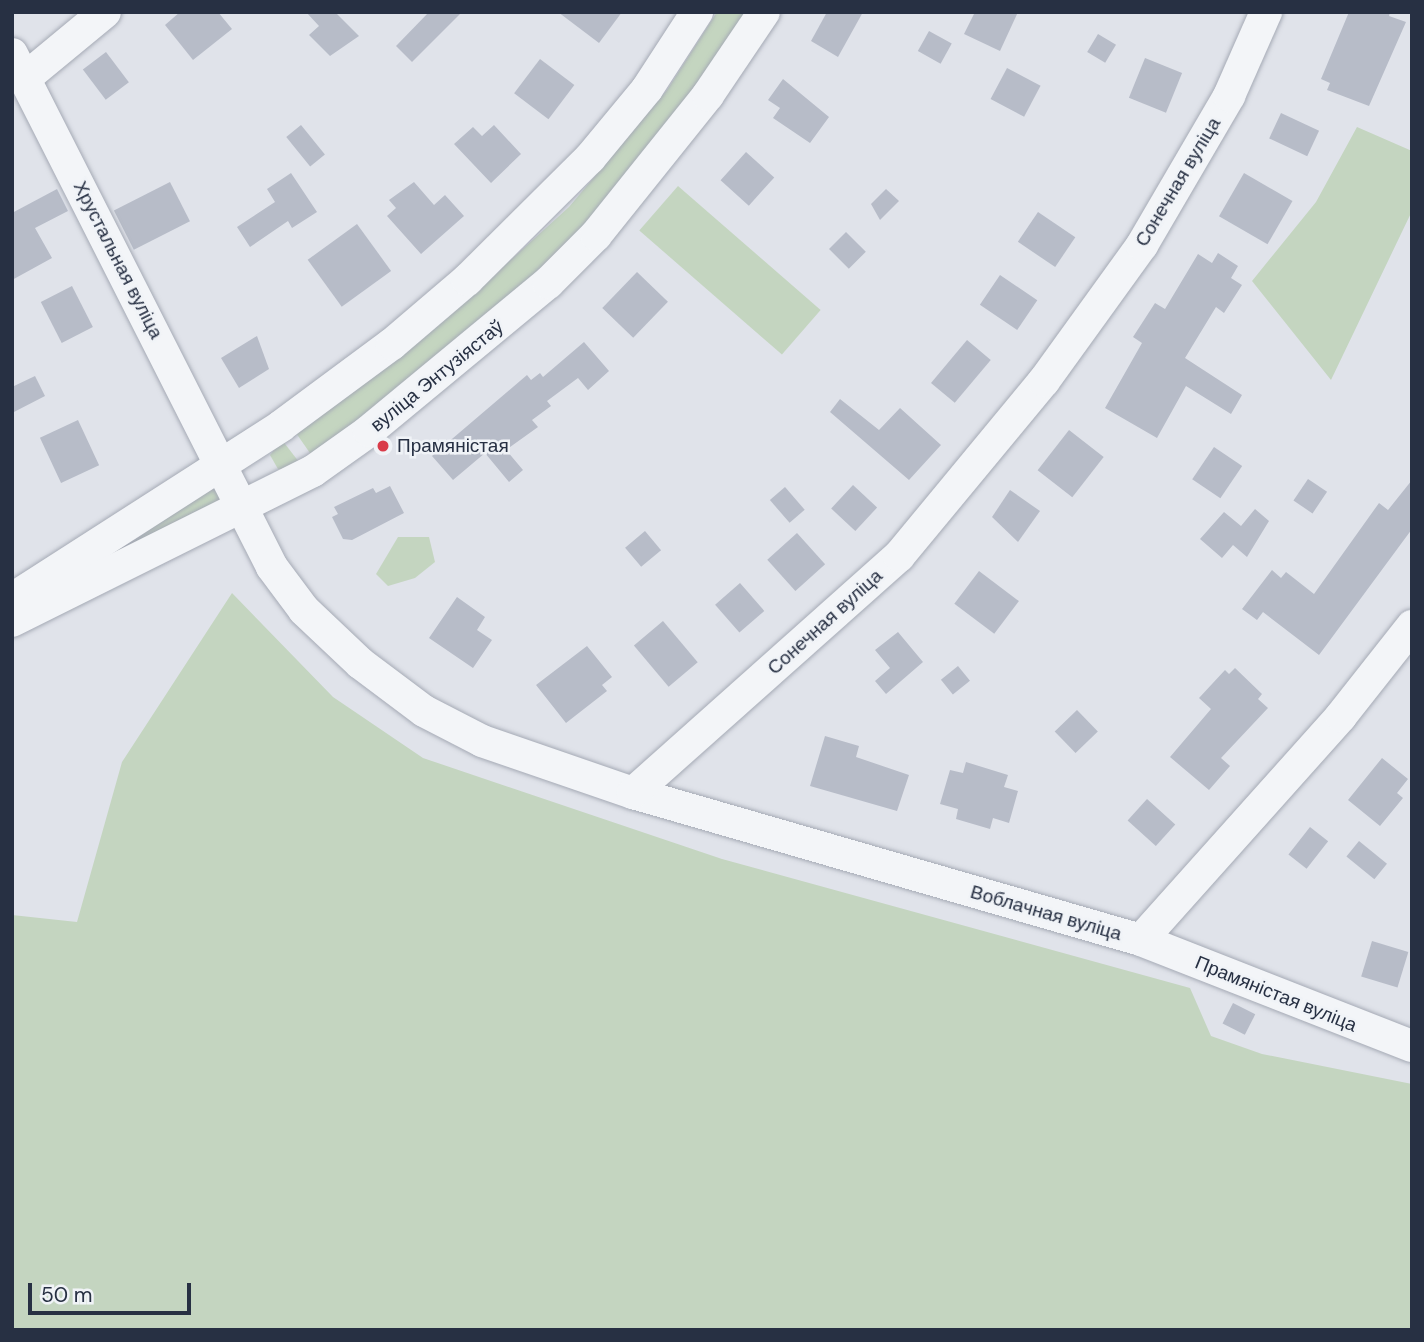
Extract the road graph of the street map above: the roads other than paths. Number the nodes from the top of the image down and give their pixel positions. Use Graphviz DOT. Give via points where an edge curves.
graph roads {
  1 [pos="105,12"];
  2 [pos="697,12"];
  3 [pos="764,12"];
  4 [pos="1266,12"];
  5 [pos="18,67"];
  6 [pos="224,465"];
  7 [pos="245,507"];
  8 [pos="12,599"];
  9 [pos="12,621"];
  10 [pos="1412,626"];
  11 [pos="633,793"];
  12 [pos="1141,940"];
  13 [pos="1412,1046"];
  1 -- 5 [label="street"];
  2 -- 6 [label="street" via="647,89 537,214 392,344"];
  3 -- 7 [label="street, вуліца Энтузіястаў" via="654,166 548,283 369,431 313,471"];
  4 -- 11 [label="street, Сонечная вуліца" via="1229,96 1142,245 1044,381 899,555"];
  5 -- 6 [label="street, Хрустальная вуліца"];
  6 -- 7 [label="street, Хрустальная вуліца"];
  6 -- 8 [label="street"];
  7 -- 9 [label="street, вуліца Энтузіястаў"];
  7 -- 11 [label="street" via="272,567 304,610 360,663 424,711 482,741"];
  10 -- 12 [label="street, Воблачная вуліца" via="1341,716"];
  11 -- 12 [label="street, Воблачная вуліца"];
  12 -- 13 [label="street, Прамяністая вуліца"];
}
